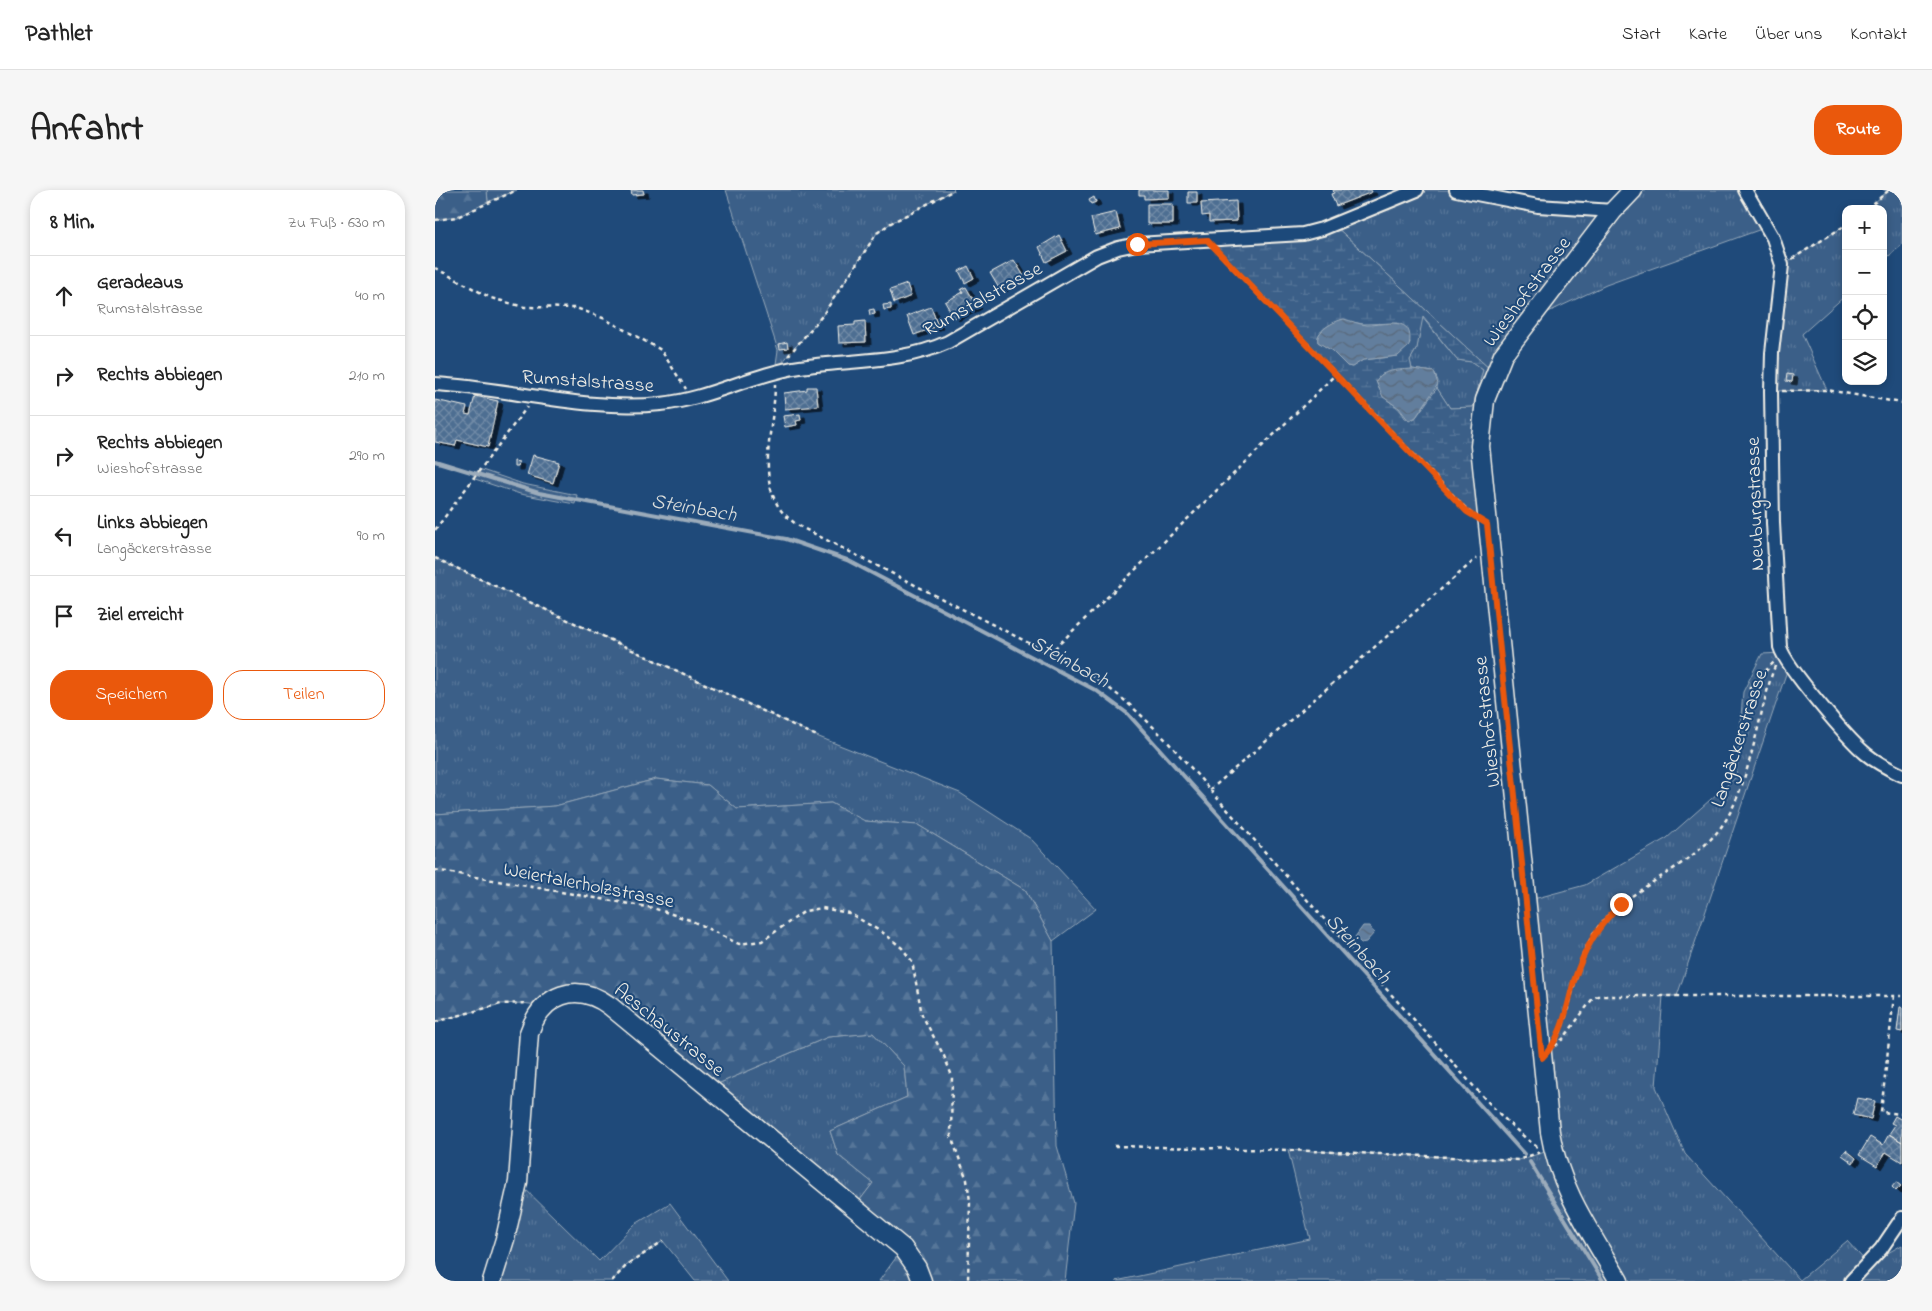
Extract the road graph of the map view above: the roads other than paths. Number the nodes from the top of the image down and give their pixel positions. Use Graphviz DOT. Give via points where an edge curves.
graph roads {
  1 [pos="1417,190"];
  2 [pos="1456,190"];
  3 [pos="1633,190"];
  4 [pos="1745,190"];
  5 [pos="1613,211"];
  6 [pos="435,384"];
  7 [pos="1902,775"];
  8 [pos="1902,1218"];
  9 [pos="492,1281"];
  10 [pos="921,1281"];
  11 [pos="1619,1281"];
  12 [pos="1851,1281"];
  1 -- 6 [label="street, Rumstalstrasse" via="1313,232 1292,236 1137,244 1107,251 931,349 775,371 661,404 626,405"];
  2 -- 5 [label="street" via="1538,206"];
  3 -- 5 [label="street, Wieshofstrasse"];
  4 -- 7 [label="street, Neuburgstrasse" via="1773,238 1783,265 1772,353 1771,392 1778,640 1782,654 1858,747 1880,764"];
  5 -- 11 [label="street, Wieshofstrasse" via="1509,345 1494,373 1485,400 1480,434 1551,1141 1567,1190"];
  8 -- 12 [label="street" via="1881,1249"];
  9 -- 10 [label="street, Aeschaustrasse" via="518,1182 529,1033 545,1006 568,993 586,993 602,1000 903,1248 917,1268"];
}
